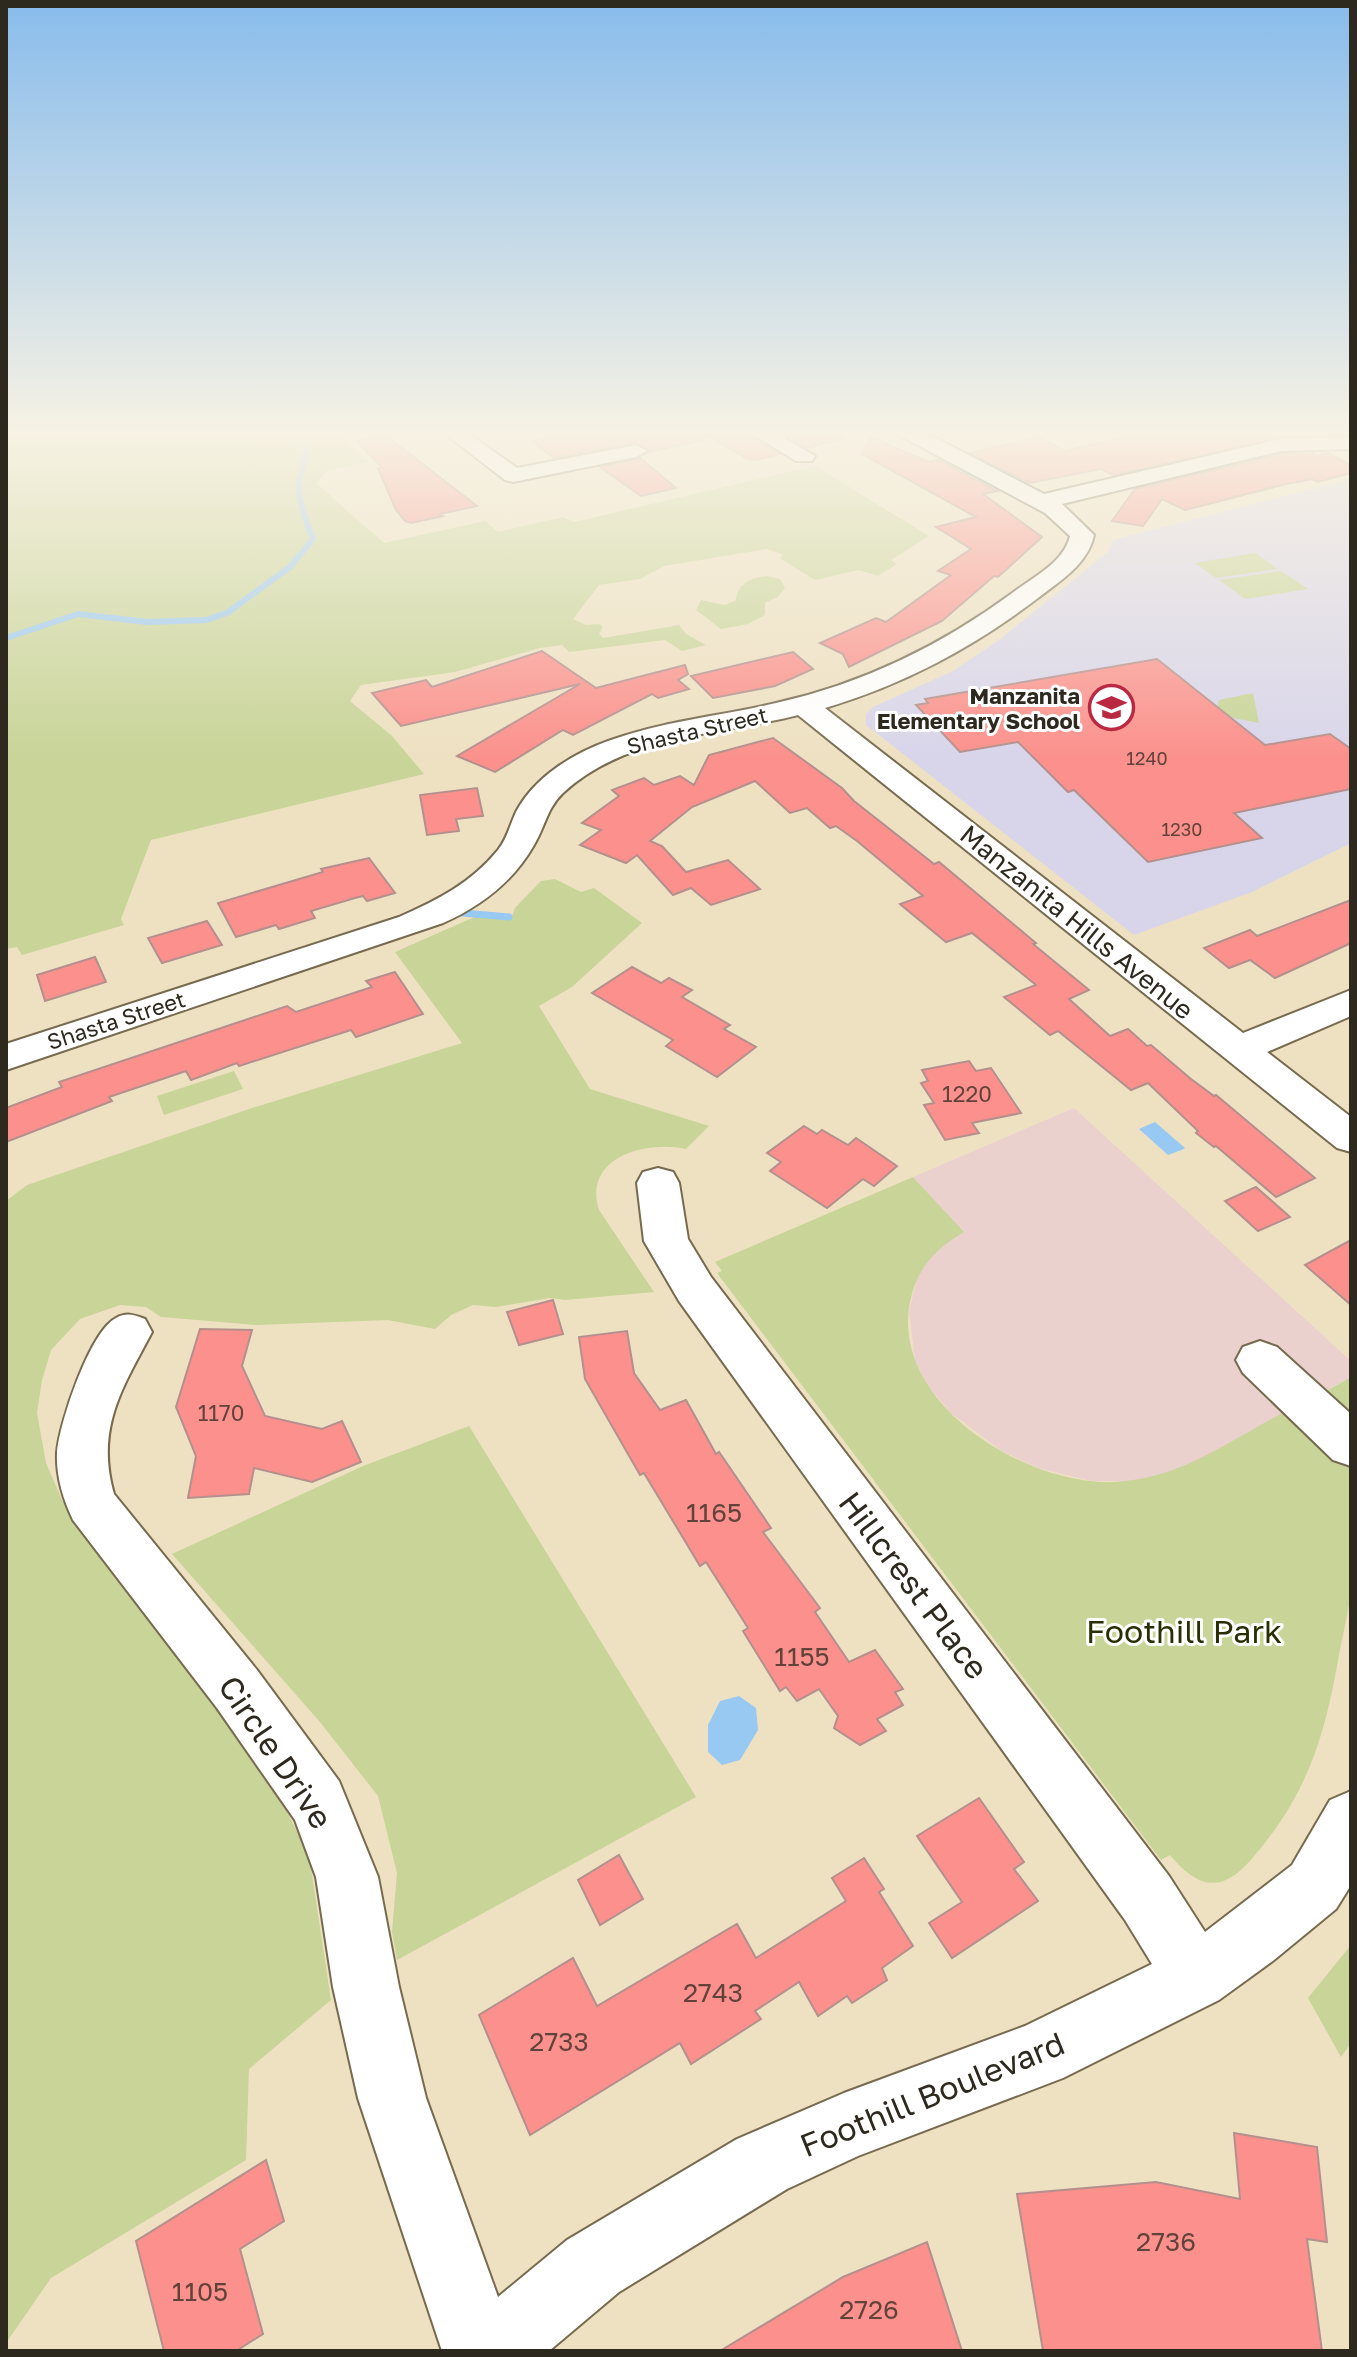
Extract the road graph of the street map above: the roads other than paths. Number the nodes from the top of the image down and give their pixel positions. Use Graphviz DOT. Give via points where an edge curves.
graph roads {
  1 [pos="1081,539"];
  2 [pos="803,705"];
  3 [pos="1351,1002"];
  4 [pos="1237,1050"];
  5 [pos="6,1057"];
  6 [pos="1351,1138"];
  7 [pos="658,1183"];
  8 [pos="129,1332"];
  9 [pos="1260,1360"];
  10 [pos="1351,1445"];
  11 [pos="1351,1821"];
  12 [pos="1196,1977"];
  13 [pos="480,2351"];
  14 [pos="491,2351"];
  1 -- 2 [label="street, Shasta Street" via="1067,561 938,656 884,682"];
  2 -- 4 [label="street, Manzanita Hills Avenue"];
  2 -- 5 [label="street, Shasta Street" via="657,736 588,762 542,797 518,846 484,885 411,924"];
  3 -- 4 [label="street"];
  4 -- 6 [label="street, Manzanita Hills Avenue"];
  7 -- 12 [label="street, Hillcrest Place" via="666,1241 695,1289 1147,1898"];
  8 -- 13 [label="street, Circle Drive" via="97,1383 85,1415 85,1488 91,1504 237,1689 318,1802 347,1877 392,2098"];
  9 -- 10 [label="street"];
  11 -- 12 [label="street, Foothill Boulevard" via="1314,1887"];
  12 -- 14 [label="street, Foothill Boulevard" via="1039,2054 844,2127 762,2164 593,2266"];
}
